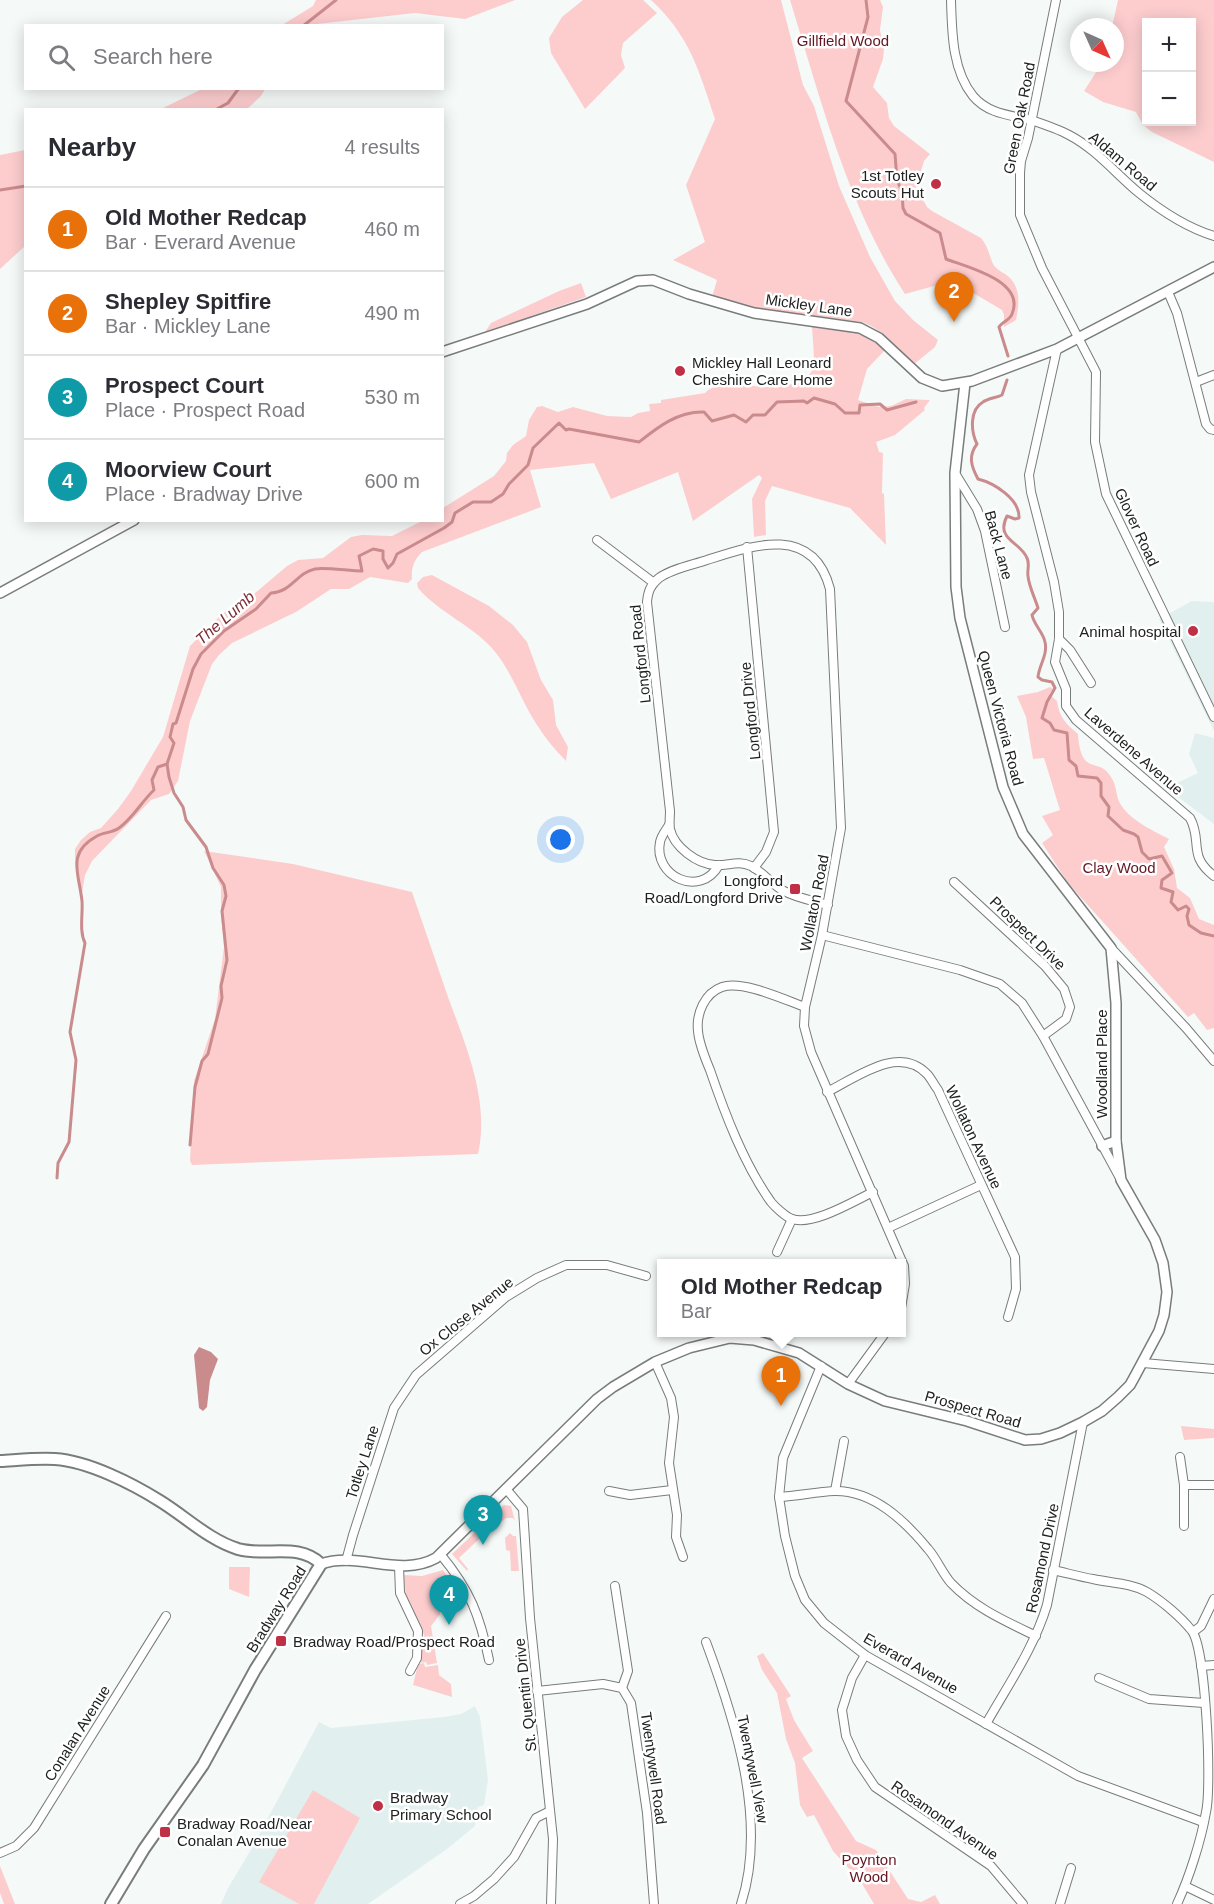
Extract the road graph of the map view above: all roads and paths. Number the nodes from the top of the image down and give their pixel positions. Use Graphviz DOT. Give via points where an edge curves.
graph roads {
  1 [pos="951,0"];
  2 [pos="1056,0"];
  3 [pos="1031,121"];
  4 [pos="1214,236"];
  5 [pos="1214,267"];
  6 [pos="1168,292"];
  7 [pos="1079,337"];
  8 [pos="1057,349"];
  9 [pos="444,351"];
  10 [pos="1214,375"];
  11 [pos="1196,382"];
  12 [pos="965,383"];
  13 [pos="1214,430"];
  14 [pos="955,473"];
  15 [pos="130,522"];
  16 [pos="597,540"];
  17 [pos="747,547"];
  18 [pos="654,583"];
  19 [pos="0,593"];
  20 [pos="1005,627"];
  21 [pos="1059,639"];
  22 [pos="1091,683"];
  23 [pos="1214,717"];
  24 [pos="670,824"];
  25 [pos="719,865"];
  26 [pos="754,868"];
  27 [pos="1214,876"];
  28 [pos="954,882"];
  29 [pos="828,905"];
  30 [pos="822,935"];
  31 [pos="1112,948"];
  32 [pos="805,1007"];
  33 [pos="1043,1036"];
  34 [pos="1214,1061"];
  35 [pos="828,1092"];
  36 [pos="1116,1141"];
  37 [pos="1102,1146"];
  38 [pos="1121,1180"];
  39 [pos="981,1185"];
  40 [pos="873,1192"];
  41 [pos="792,1219"];
  42 [pos="888,1228"];
  43 [pos="777,1252"];
  44 [pos="901,1259"];
  45 [pos="642,1272"];
  46 [pos="1008,1317"];
  47 [pos="882,1337"];
  48 [pos="655,1362"];
  49 [pos="1143,1363"];
  50 [pos="821,1366"];
  51 [pos="1214,1369"];
  52 [pos="416,1376"];
  53 [pos="848,1384"];
  54 [pos="1083,1422"];
  55 [pos="844,1441"];
  56 [pos="1180,1457"];
  57 [pos="0,1461"];
  58 [pos="1184,1485"];
  59 [pos="1214,1485"];
  60 [pos="507,1490"];
  61 [pos="672,1490"];
  62 [pos="609,1491"];
  63 [pos="835,1491"];
  64 [pos="779,1497"];
  65 [pos="1184,1526"];
  66 [pos="441,1555"];
  67 [pos="683,1557"];
  68 [pos="346,1561"];
  69 [pos="321,1564"];
  70 [pos="399,1566"];
  71 [pos="1053,1570"];
  72 [pos="615,1586"];
  73 [pos="1214,1599"];
  74 [pos="166,1616"];
  75 [pos="1193,1632"];
  76 [pos="1036,1636"];
  77 [pos="706,1642"];
  78 [pos="865,1655"];
  79 [pos="489,1660"];
  80 [pos="1214,1665"];
  81 [pos="1202,1666"];
  82 [pos="410,1671"];
  83 [pos="1099,1678"];
  84 [pos="622,1688"];
  85 [pos="537,1691"];
  86 [pos="1204,1703"];
  87 [pos="986,1724"];
  88 [pos="550,1811"];
  89 [pos="1203,1822"];
  90 [pos="0,1853"];
  91 [pos="1071,1868"];
  92 [pos="1185,1886"];
  93 [pos="1214,1900"];
  94 [pos="111,1904"];
  95 [pos="460,1904"];
  96 [pos="551,1904"];
  97 [pos="654,1904"];
  98 [pos="741,1904"];
  99 [pos="1023,1904"];
  100 [pos="1060,1904"];
  101 [pos="1177,1904"];
  1 -- 3 [label="street, Aldam Road" via="957,61 971,94 993,111"];
  2 -- 3 [label="street, Green Oak Road"];
  3 -- 4 [label="street, Aldam Road" via="1068,134 1158,207"];
  3 -- 7 [label="street, Green Oak Road" via="1020,167 1020,215 1042,268"];
  5 -- 6 [label="street, Mickley Lane"];
  6 -- 7 [label="street, Mickley Lane"];
  6 -- 11 [label="street"];
  7 -- 8 [label="street, Mickley Lane"];
  7 -- 23 [label="street, Glover Road" via="1097,376 1095,442 1106,494"];
  8 -- 12 [label="street, Mickley Lane"];
  8 -- 21 [label="street, Laverdene Avenue" via="1029,475 1054,582"];
  9 -- 12 [label="street, Mickley Lane" via="648,280 754,313 860,328 879,338 929,382 942,386"];
  10 -- 11 [label="street"];
  11 -- 13 [label="street" via="1206,424"];
  12 -- 14 [label="street, Queen Victoria Road"];
  14 -- 20 [label="street, Back Lane" via="985,531"];
  14 -- 31 [label="street, Queen Victoria Road" via="957,597 968,656 1003,787 1023,834"];
  15 -- 19 [label="street"];
  16 -- 18 [label="street"];
  17 -- 18 [label="street" via="664,575"];
  17 -- 26 [label="street, Longford Drive" via="774,832"];
  17 -- 29 [label="street, Wollaton Road" via="764,544 805,550 819,564 830,589 841,828"];
  18 -- 24 [label="street, Longford Road" via="647,602"];
  21 -- 22 [label="street, Laverdene Avenue"];
  21 -- 27 [label="street, Laverdene Avenue" via="1054,662 1066,689 1068,711 1190,818 1200,863"];
  24 -- 25 [label="street, Longford Road" via="681,847 699,861"];
  24 -- 25 [label="street, Longford Road" via="660,849 665,866 675,876 688,883 706,880"];
  25 -- 26 [label="street, Longford Road" via="738,862"];
  26 -- 29 [label="street" via="783,891"];
  28 -- 33 [label="street, Prospect Drive" via="1064,988 1070,1007 1066,1019"];
  29 -- 30 [label="street, Wollaton Road"];
  30 -- 32 [label="street, Wollaton Road"];
  30 -- 33 [label="street, Prospect Road" via="1000,984 1022,1003"];
  31 -- 34 [label="street, Queen Victoria Road"];
  31 -- 36 [label="street, Woodland Place"];
  32 -- 35 [label="street, Wollaton Road" via="807,1040"];
  32 -- 41 [label="street" via="735,985 712,993 698,1014 700,1040 728,1121 772,1204"];
  33 -- 37 [label="street, Prospect Road"];
  35 -- 39 [label="street, Wollaton Avenue" via="890,1061 916,1065 938,1090"];
  35 -- 40 [label="street, Wollaton Road"];
  36 -- 37 [label="street"];
  36 -- 38 [label="street, Woodland Place"];
  37 -- 38 [label="street, Prospect Road"];
  38 -- 49 [label="street, Prospect Road" via="1155,1240 1166,1277 1164,1315"];
  39 -- 42 [label="street"];
  39 -- 46 [label="street, Wollaton Avenue" via="1015,1257 1016,1289"];
  40 -- 41 [label="street" via="818,1217"];
  40 -- 42 [label="street, Wollaton Road"];
  41 -- 43 [label="street"];
  42 -- 44 [label="street, Wollaton Road"];
  45 -- 52 [label="street, Ox Close Avenue" via="607,1265 566,1265 537,1278 506,1298"];
  47 -- 53 [label="street"];
  48 -- 50 [label="street, Prospect Road" via="730,1338 781,1347"];
  48 -- 60 [label="street, Prospect Road" via="597,1399"];
  48 -- 61 [label="street" via="671,1398 674,1417 669,1463"];
  49 -- 51 [label="street"];
  49 -- 54 [label="street, Prospect Road" via="1118,1397"];
  50 -- 53 [label="street, Prospect Road"];
  50 -- 64 [label="street, Everard Avenue" via="783,1458"];
  52 -- 68 [label="street, Totley Lane" via="394,1408"];
  53 -- 54 [label="street, Prospect Road" via="885,1401 1025,1440 1041,1439"];
  54 -- 71 [label="street, Rosamond Drive"];
  55 -- 63 [label="street"];
  56 -- 58 [label="street"];
  57 -- 69 [label="main road, Bradway Road" via="54,1459 85,1466 160,1501 203,1531 238,1549 301,1552"];
  58 -- 59 [label="street"];
  58 -- 65 [label="street"];
  60 -- 66 [label="street, Prospect Road"];
  60 -- 85 [label="street, St. Quentin Drive" via="523,1509"];
  61 -- 62 [label="street" via="630,1495"];
  61 -- 67 [label="street" via="676,1537"];
  63 -- 64 [label="street"];
  63 -- 76 [label="street" via="862,1496 889,1510 915,1533 950,1581 973,1603"];
  64 -- 78 [label="street, Everard Avenue" via="795,1576 805,1600 824,1623"];
  66 -- 70 [label="street, Prospect Road" via="422,1564"];
  66 -- 79 [label="street" via="475,1606"];
  68 -- 69 [label="street, Prospect Road"];
  68 -- 70 [label="street, Prospect Road"];
  69 -- 94 [label="main road, Bradway Road" via="255,1670 203,1765 144,1848"];
  70 -- 82 [label="street" via="400,1593 418,1631 417,1658"];
  71 -- 75 [label="street" via="1146,1592"];
  71 -- 76 [label="street, Rosamond Drive"];
  72 -- 84 [label="street" via="628,1671"];
  73 -- 75 [label="street" via="1201,1626"];
  74 -- 90 [label="street, Conalan Avenue" via="34,1828 15,1846"];
  75 -- 81 [label="street"];
  76 -- 87 [label="street, Rosamond Drive"];
  77 -- 98 [label="street, Twentywell View" via="721,1682 749,1802 752,1831"];
  78 -- 87 [label="street, Everard Avenue"];
  78 -- 99 [label="street, Rosamond Avenue" via="852,1678 842,1710 846,1736 857,1760 875,1787 991,1866"];
  80 -- 81 [label="street"];
  81 -- 86 [label="street"];
  83 -- 86 [label="street" via="1149,1699"];
  84 -- 85 [label="street" via="603,1684"];
  84 -- 97 [label="street, Twentywell Road" via="631,1703 646,1803"];
  85 -- 88 [label="street, St. Quentin Drive"];
  86 -- 89 [label="street" via="1209,1768"];
  87 -- 89 [label="street, Everard Avenue" via="1078,1776"];
  88 -- 95 [label="street" via="536,1818 514,1857 494,1879"];
  88 -- 96 [label="street, St. Quentin Drive"];
  89 -- 92 [label="street"];
  91 -- 100 [label="street"];
  92 -- 93 [label="street"];
  92 -- 101 [label="street"];
}
